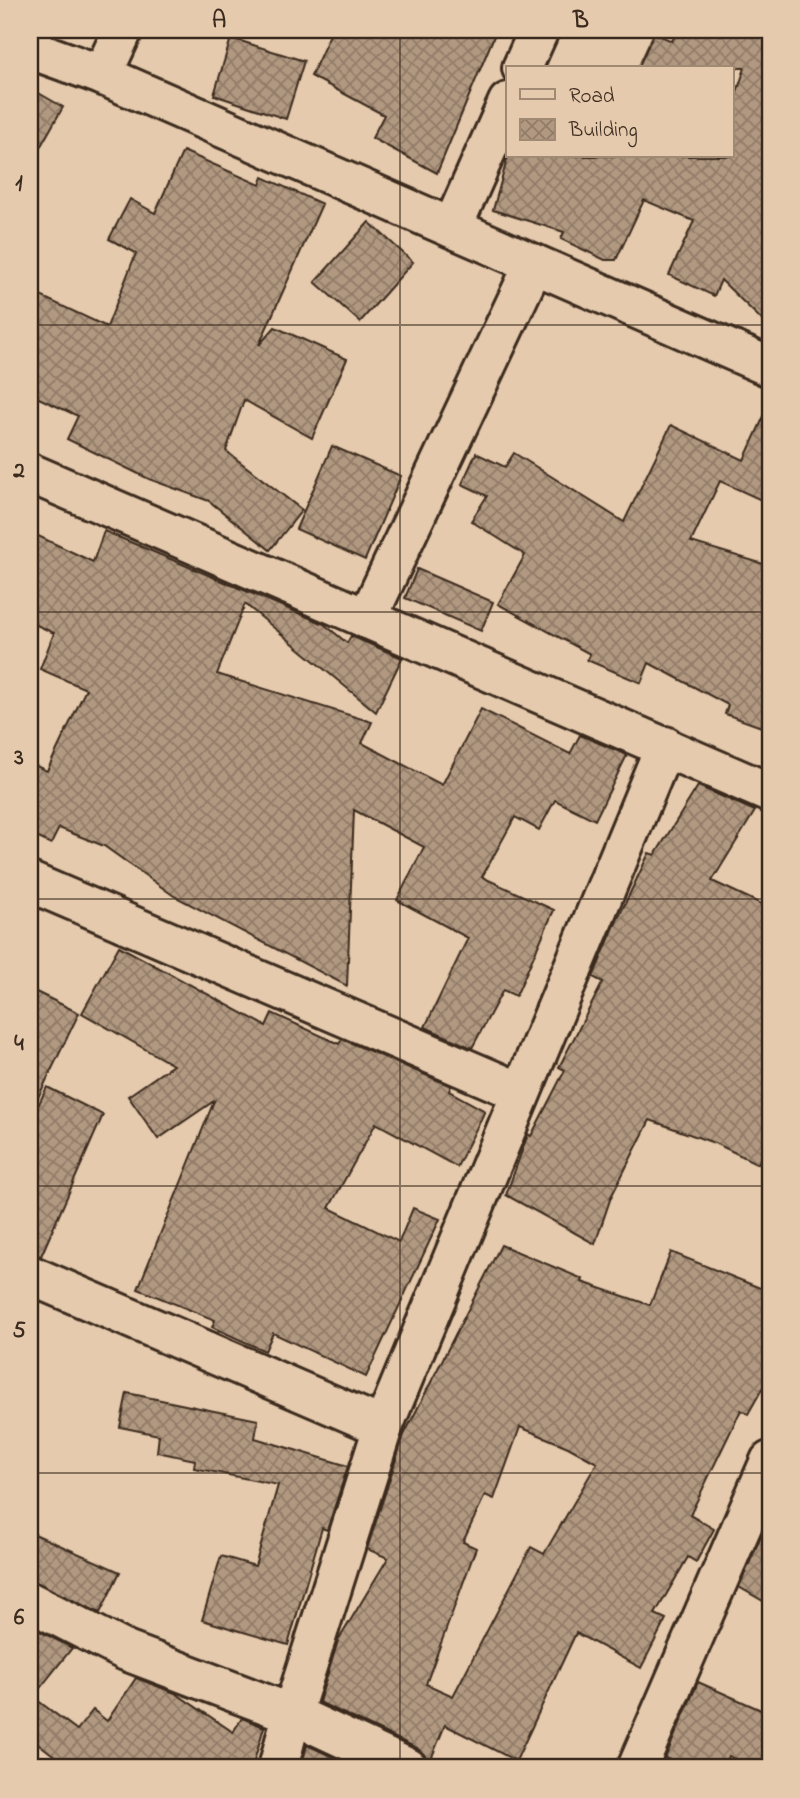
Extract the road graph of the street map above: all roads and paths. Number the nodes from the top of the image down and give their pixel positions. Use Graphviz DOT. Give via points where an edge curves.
graph roads {
  1 [pos="123,30"];
  2 [pos="539,30"];
  3 [pos="30,49"];
  4 [pos="523,66"];
  5 [pos="102,75"];
  6 [pos="506,106"];
  7 [pos="452,228"];
  8 [pos="534,264"];
  9 [pos="770,367"];
  10 [pos="30,473"];
  11 [pos="367,619"];
  12 [pos="665,746"];
  13 [pos="770,793"];
  14 [pos="30,881"];
  15 [pos="520,1092"];
  16 [pos="30,1275"];
  17 [pos="383,1427"];
  18 [pos="770,1461"];
  19 [pos="762,1501"];
  20 [pos="30,1602"];
  21 [pos="292,1714"];
  22 [pos="278,1768"];
  23 [pos="408,1768"];
  24 [pos="637,1768"];
  1 -- 5 [label="street"];
  2 -- 4 [label="street"];
  3 -- 5 [label="street"];
  5 -- 7 [label="street"];
  6 -- 7 [label="street"];
  7 -- 8 [label="street"];
  8 -- 9 [label="street"];
  8 -- 11 [label="street"];
  10 -- 11 [label="street"];
  11 -- 12 [label="street"];
  12 -- 13 [label="street"];
  12 -- 15 [label="street"];
  14 -- 15 [label="street"];
  15 -- 17 [label="street"];
  16 -- 17 [label="street"];
  17 -- 21 [label="street"];
  18 -- 19 [label="street"];
  19 -- 24 [label="street"];
  20 -- 21 [label="street" via="125,1651"];
  21 -- 22 [label="street"];
  21 -- 23 [label="street"];
}
